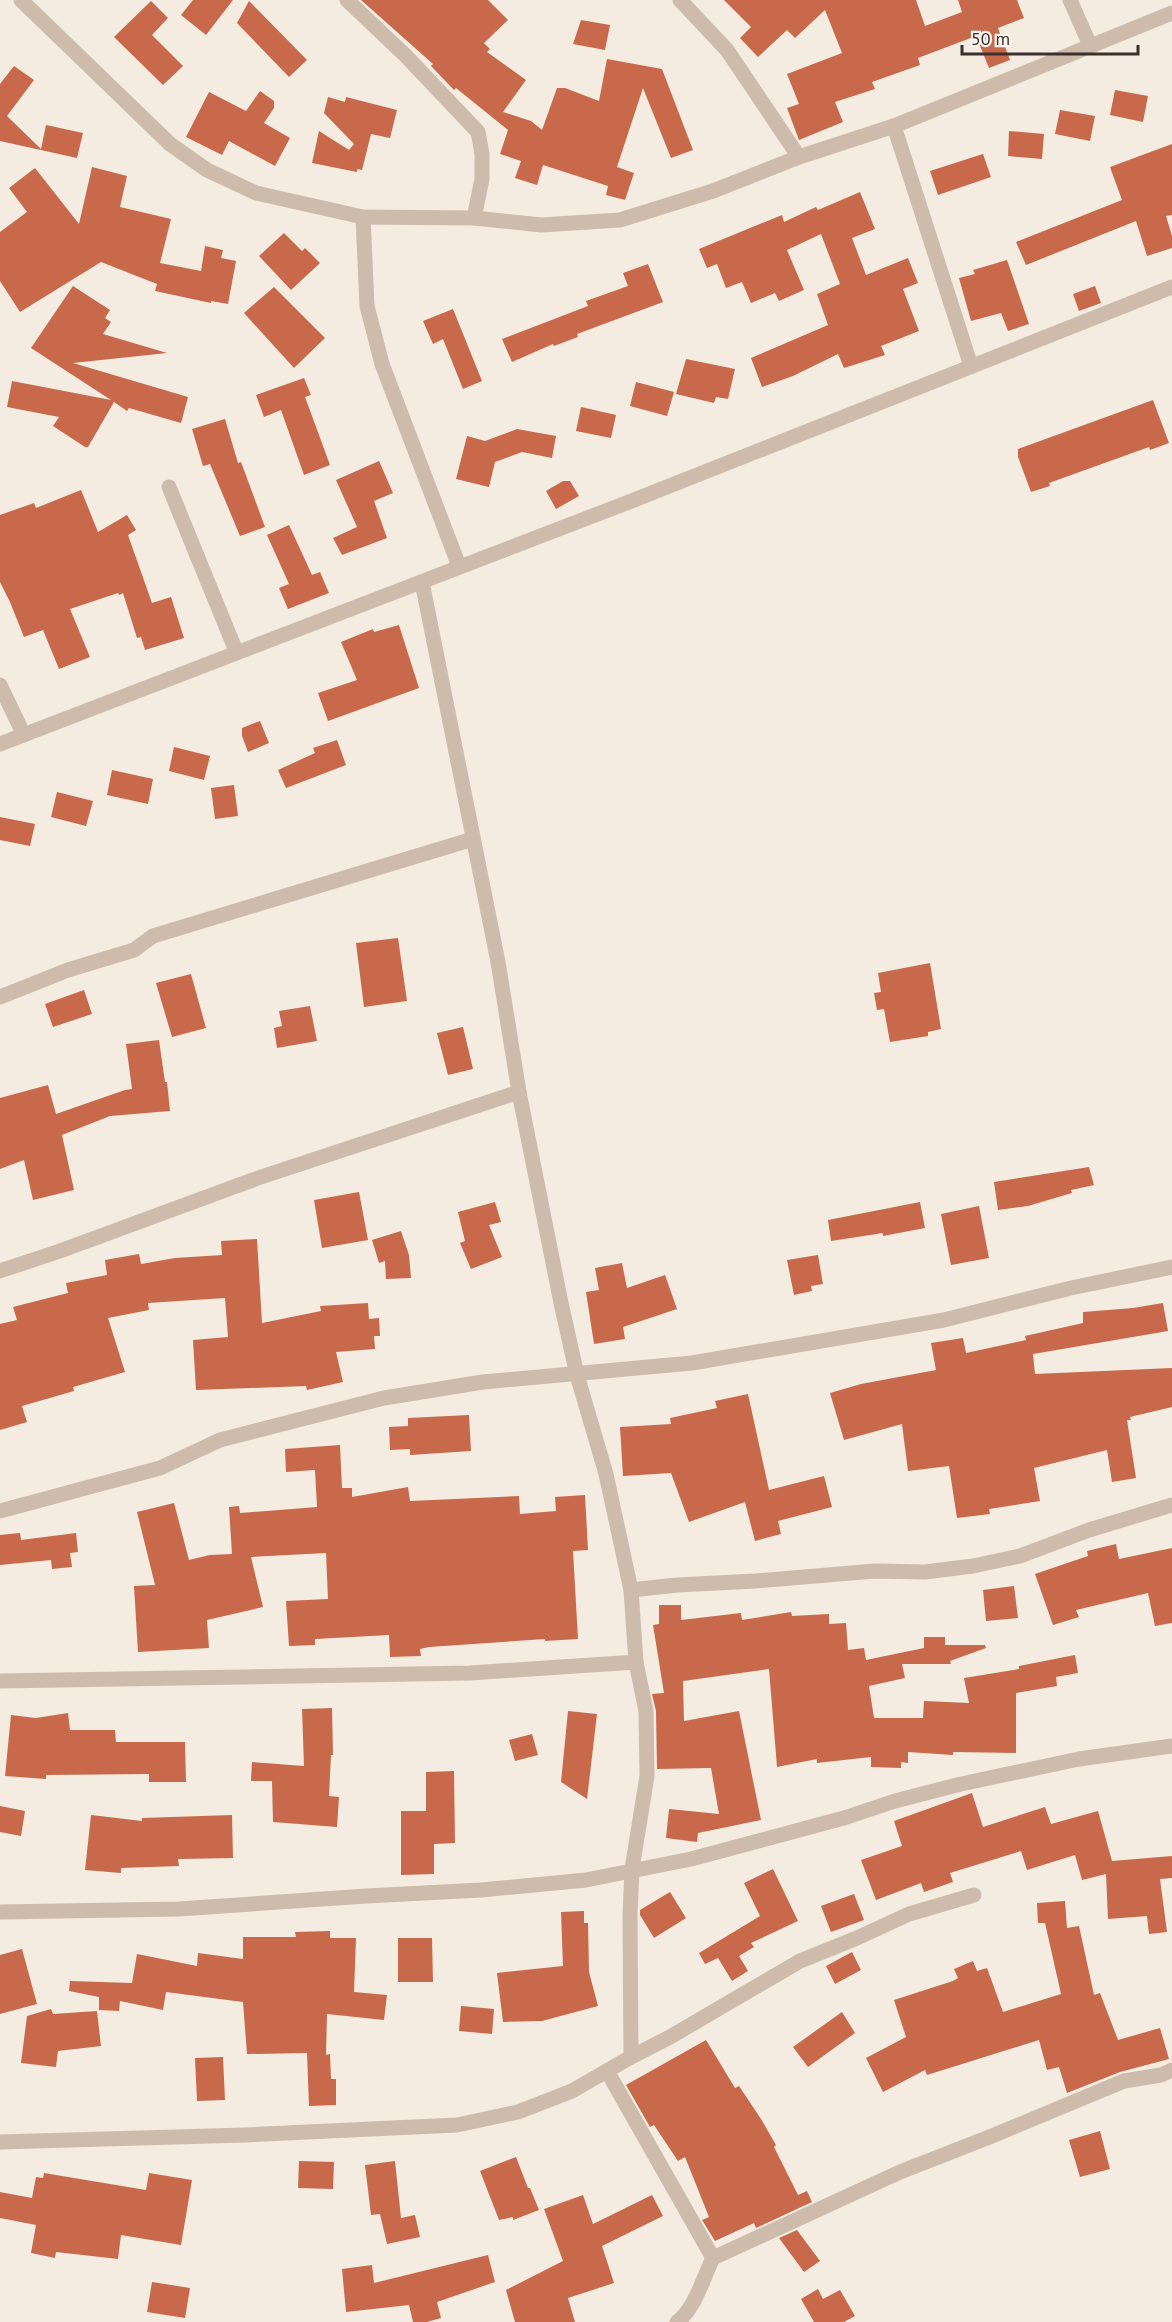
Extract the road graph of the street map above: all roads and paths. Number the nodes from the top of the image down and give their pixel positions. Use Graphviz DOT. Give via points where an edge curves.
graph roads {
  1 [pos="21,0"];
  2 [pos="347,0"];
  3 [pos="680,0"];
  4 [pos="1070,0"];
  5 [pos="1172,13"];
  6 [pos="1090,45"];
  7 [pos="894,126"];
  8 [pos="799,157"];
  9 [pos="363,217"];
  10 [pos="474,218"];
  11 [pos="1172,287"];
  12 [pos="971,366"];
  13 [pos="169,487"];
  14 [pos="459,566"];
  15 [pos="422,582"];
  16 [pos="236,651"];
  17 [pos="0,685"];
  18 [pos="24,735"];
  19 [pos="0,744"];
  20 [pos="473,839"];
  21 [pos="0,997"];
  22 [pos="519,1092"];
  23 [pos="1172,1267"];
  24 [pos="0,1271"];
  25 [pos="577,1375"];
  26 [pos="1172,1505"];
  27 [pos="0,1511"];
  28 [pos="631,1590"];
  29 [pos="636,1662"];
  30 [pos="0,1681"];
  31 [pos="1172,1746"];
  32 [pos="632,1869"];
  33 [pos="974,1895"];
  34 [pos="0,1912"];
  35 [pos="632,2057"];
  36 [pos="1172,2070"];
  37 [pos="607,2071"];
  38 [pos="0,2142"];
  39 [pos="713,2258"];
  40 [pos="677,2322"];
  1 -- 9 [label="street" via="170,144 207,170 256,193"];
  2 -- 10 [label="street" via="478,132 483,154 482,179"];
  3 -- 8 [label="street" via="727,50"];
  4 -- 6 [label="street"];
  5 -- 6 [label="street"];
  6 -- 7 [label="street"];
  7 -- 8 [label="street"];
  7 -- 12 [label="street"];
  8 -- 10 [label="street" via="713,191 620,220 541,225"];
  9 -- 10 [label="street"];
  9 -- 14 [label="street" via="367,306 382,364"];
  11 -- 12 [label="street"];
  12 -- 14 [label="street"];
  13 -- 16 [label="street"];
  14 -- 15 [label="street"];
  15 -- 16 [label="street"];
  15 -- 20 [label="street"];
  16 -- 18 [label="street"];
  17 -- 18 [label="street"];
  18 -- 19 [label="street"];
  20 -- 21 [label="street" via="153,936 134,950"];
  20 -- 22 [label="street"];
  22 -- 24 [label="street" via="258,1178"];
  22 -- 25 [label="street"];
  23 -- 25 [label="street" via="944,1320 692,1363"];
  25 -- 27 [label="street" via="483,1382 384,1398 220,1440 160,1468"];
  25 -- 28 [label="street" via="606,1474"];
  26 -- 28 [label="street" via="1020,1556 973,1566"];
  28 -- 29 [label="street"];
  29 -- 30 [label="street" via="470,1673"];
  29 -- 32 [label="street" via="646,1711 646,1776"];
  31 -- 32 [label="street" via="1079,1759 962,1784 691,1859"];
  32 -- 34 [label="street" via="586,1880 481,1890 179,1909"];
  32 -- 35 [label="street"];
  33 -- 35 [label="street" via="909,1914 800,1961"];
  35 -- 37 [label="street"];
  36 -- 39 [label="street" via="1124,2081 900,2172"];
  37 -- 38 [label="street" via="572,2091 518,2112 457,2125"];
  37 -- 39 [label="street"];
  39 -- 40 [label="street" via="691,2304"];
}
